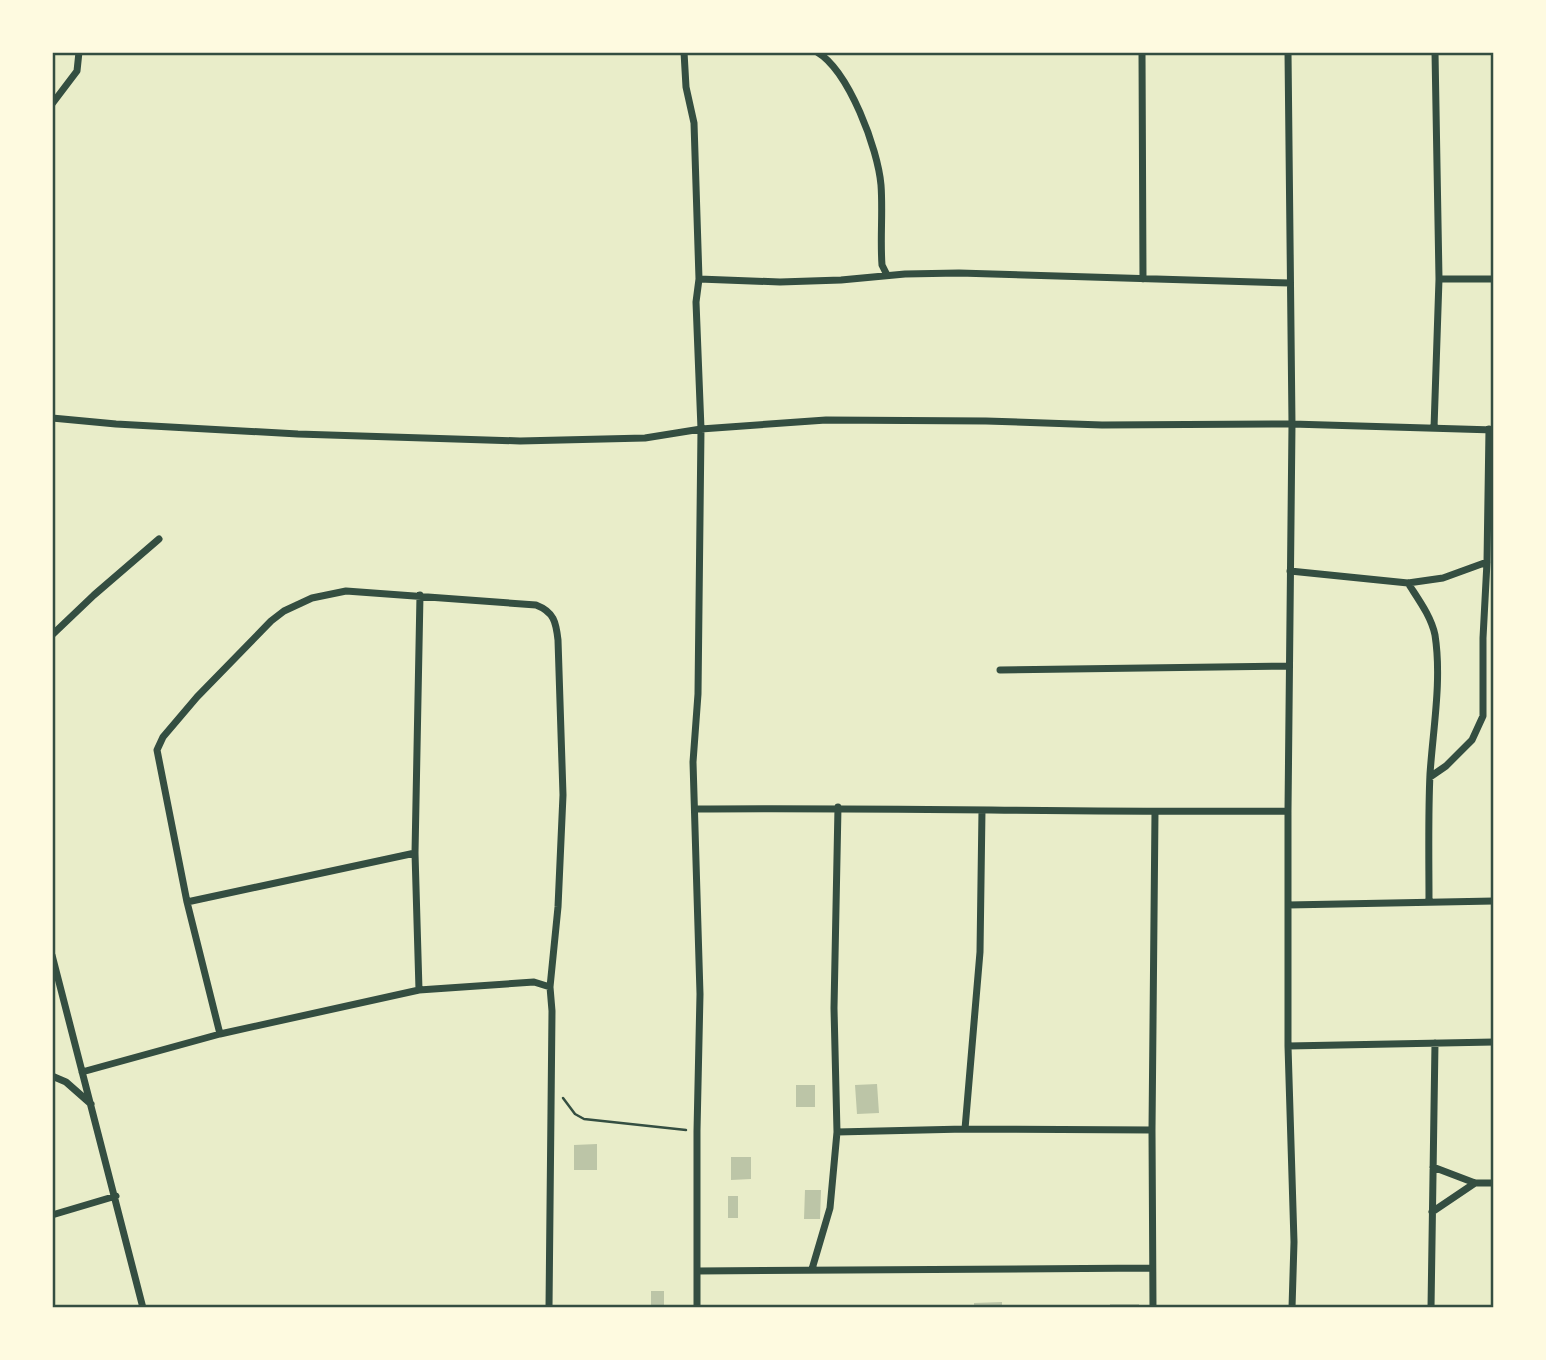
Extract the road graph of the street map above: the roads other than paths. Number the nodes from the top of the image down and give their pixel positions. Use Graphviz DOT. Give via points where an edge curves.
graph roads {
  1 [pos="79,52"];
  2 [pos="684,52"];
  3 [pos="817,52"];
  4 [pos="1142,52"];
  5 [pos="1288,52"];
  6 [pos="1445,52"];
  7 [pos="1435,53"];
  8 [pos="52,104"];
  9 [pos="887,275"];
  10 [pos="699,279"];
  11 [pos="1143,279"];
  12 [pos="1438,279"];
  13 [pos="1493,279"];
  14 [pos="1290,283"];
  15 [pos="52,418"];
  16 [pos="1292,424"];
  17 [pos="1434,428"];
  18 [pos="701,429"];
  19 [pos="1491,430"];
  20 [pos="159,539"];
  21 [pos="1487,562"];
  22 [pos="1290,571"];
  23 [pos="1408,583"];
  24 [pos="420,595"];
  25 [pos="52,635"];
  26 [pos="1289,666"];
  27 [pos="1000,670"];
  28 [pos="1430,777"];
  29 [pos="838,807"];
  30 [pos="695,809"];
  31 [pos="982,810"];
  32 [pos="1287,811"];
  33 [pos="1155,812"];
  34 [pos="415,853"];
  35 [pos="1493,901"];
  36 [pos="187,902"];
  37 [pos="1429,902"];
  38 [pos="1288,905"];
  39 [pos="52,955"];
  40 [pos="550,987"];
  41 [pos="419,990"];
  42 [pos="220,1034"];
  43 [pos="1493,1042"];
  44 [pos="1435,1044"];
  45 [pos="1288,1046"];
  46 [pos="82,1072"];
  47 [pos="52,1076"];
  48 [pos="91,1104"];
  49 [pos="965,1129"];
  50 [pos="1152,1130"];
  51 [pos="836,1132"];
  52 [pos="1433,1167"];
  53 [pos="1475,1183"];
  54 [pos="1493,1183"];
  55 [pos="116,1196"];
  56 [pos="1432,1212"];
  57 [pos="52,1215"];
  58 [pos="1152,1268"];
  59 [pos="812,1269"];
  60 [pos="698,1271"];
  61 [pos="143,1307"];
  62 [pos="549,1307"];
  63 [pos="697,1307"];
  64 [pos="1153,1307"];
  65 [pos="1292,1307"];
  66 [pos="1430,1307"];
  1 -- 8 [label="street" via="77,71"];
  2 -- 10 [label="street" via="694,123"];
  3 -- 9 [label="street" via="841,75 874,154 881,185 881,255"];
  4 -- 11 [label="street"];
  5 -- 14 [label="street"];
  6 -- 7 [label="street"];
  7 -- 12 [label="street"];
  9 -- 10 [label="street" via="780,282"];
  9 -- 11 [label="street"];
  10 -- 18 [label="street"];
  11 -- 14 [label="street"];
  12 -- 13 [label="street"];
  12 -- 17 [label="street"];
  14 -- 16 [label="street"];
  15 -- 18 [label="street" via="298,434 520,441 645,438"];
  16 -- 17 [label="street"];
  16 -- 18 [label="street" via="826,420"];
  16 -- 22 [label="street"];
  17 -- 19 [label="street"];
  18 -- 30 [label="street"];
  19 -- 21 [label="street"];
  20 -- 25 [label="street"];
  21 -- 23 [label="street" via="1443,578"];
  21 -- 28 [label="street" via="1483,716 1472,740"];
  22 -- 23 [label="street"];
  22 -- 26 [label="street"];
  23 -- 28 [label="street" via="1429,619 1437,656"];
  24 -- 34 [label="street"];
  24 -- 36 [label="street" via="346,591 291,607 271,621 163,737 156,755"];
  24 -- 40 [label="street" via="536,605 554,617 563,795"];
  26 -- 27 [label="street"];
  26 -- 32 [label="street"];
  28 -- 37 [label="street"];
  29 -- 30 [label="street"];
  29 -- 31 [label="street"];
  29 -- 51 [label="street"];
  30 -- 60 [label="street" via="700,995"];
  31 -- 33 [label="street"];
  31 -- 49 [label="street" via="980,952"];
  32 -- 33 [label="street"];
  32 -- 38 [label="street"];
  33 -- 50 [label="street"];
  34 -- 36 [label="street"];
  34 -- 41 [label="street"];
  35 -- 37 [label="street"];
  36 -- 42 [label="street"];
  37 -- 38 [label="street"];
  38 -- 45 [label="street"];
  39 -- 46 [label="street"];
  40 -- 41 [label="street" via="534,982"];
  40 -- 62 [label="street"];
  41 -- 42 [label="street"];
  42 -- 46 [label="street"];
  43 -- 44 [label="street"];
  44 -- 45 [label="street"];
  44 -- 52 [label="street"];
  45 -- 65 [label="street"];
  46 -- 48 [label="street"];
  47 -- 48 [label="street"];
  48 -- 55 [label="street"];
  49 -- 50 [label="street"];
  49 -- 51 [label="street"];
  50 -- 58 [label="street"];
  51 -- 59 [label="street" via="830,1208"];
  52 -- 53 [label="street"];
  52 -- 56 [label="street"];
  53 -- 54 [label="street"];
  53 -- 56 [label="street"];
  55 -- 57 [label="street"];
  55 -- 61 [label="street"];
  56 -- 66 [label="street"];
  58 -- 59 [label="street"];
  58 -- 64 [label="street"];
  59 -- 60 [label="street"];
  60 -- 63 [label="street"];
}
